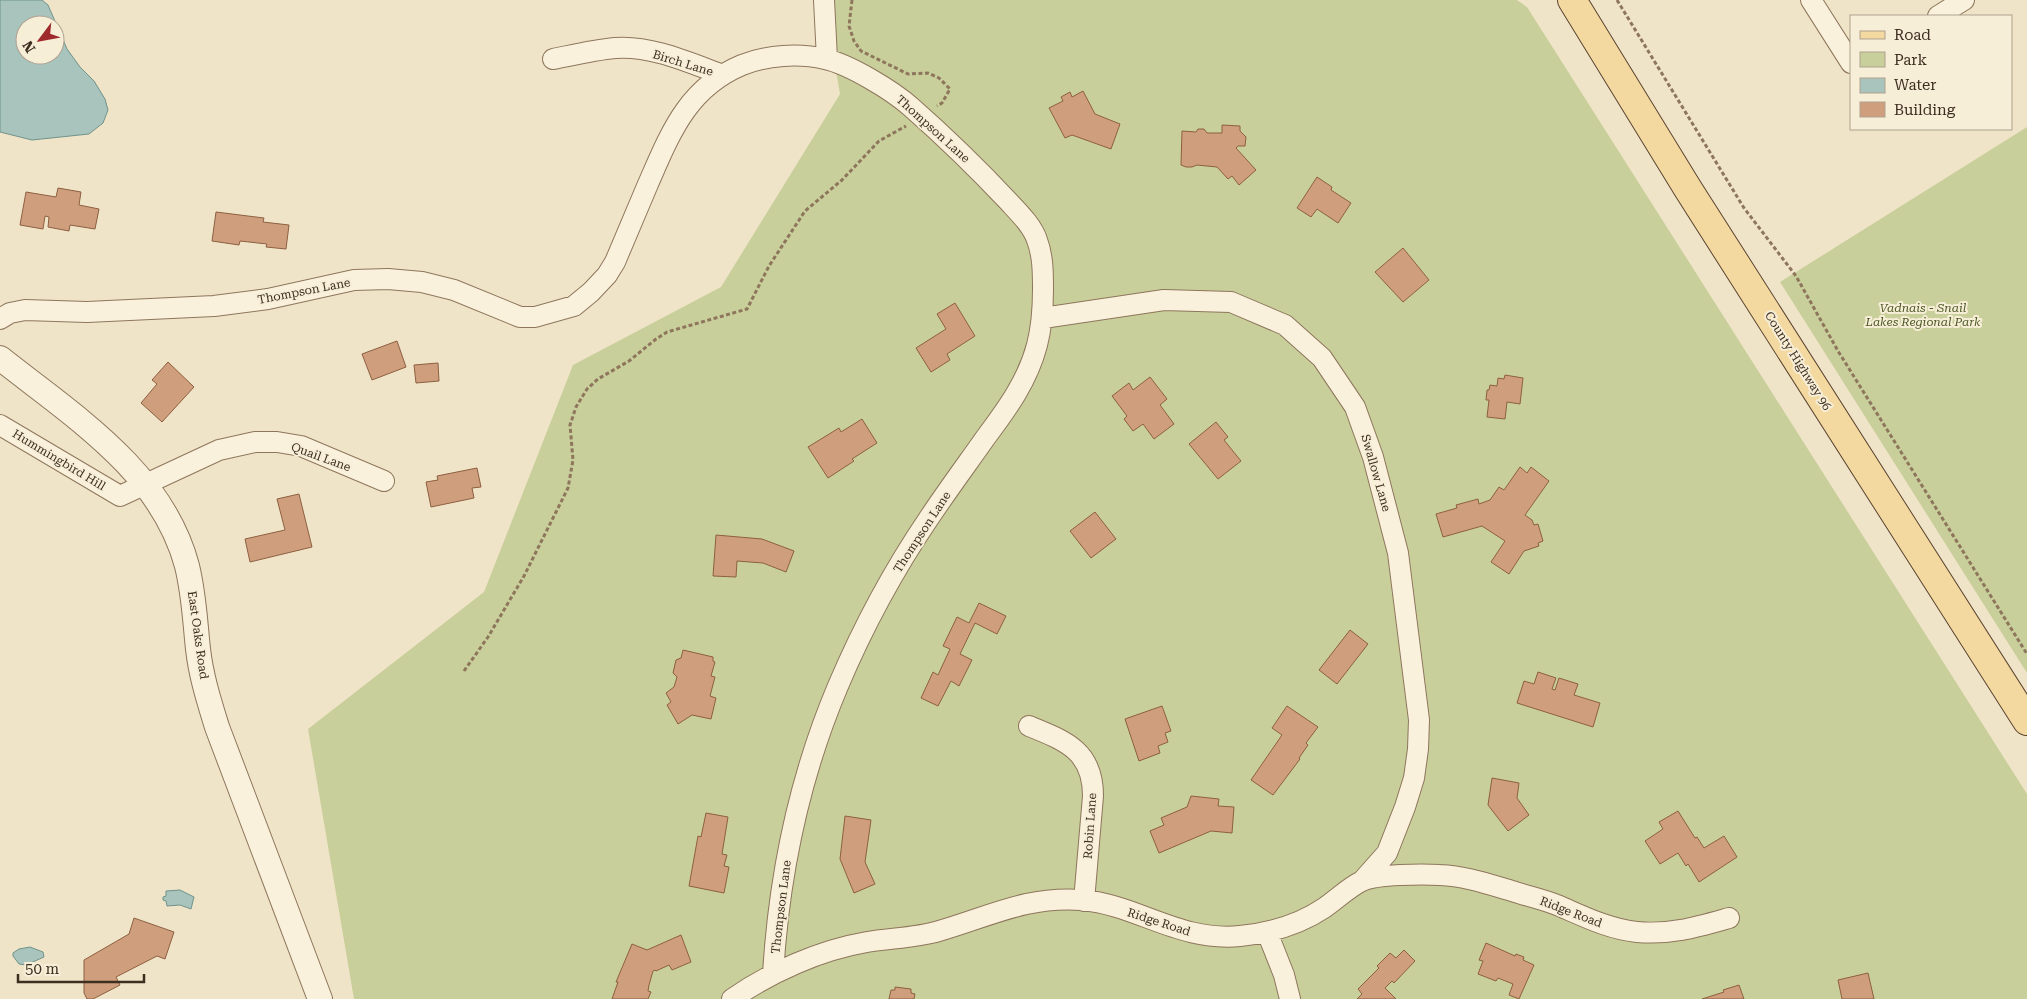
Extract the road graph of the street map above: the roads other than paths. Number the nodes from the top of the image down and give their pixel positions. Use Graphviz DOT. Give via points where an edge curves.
graph roads {
  1 [pos="824,0"];
  2 [pos="1572,0"];
  3 [pos="1812,0"];
  4 [pos="1964,0"];
  5 [pos="1940,15"];
  6 [pos="553,59"];
  7 [pos="827,59"];
  8 [pos="1850,61"];
  9 [pos="724,75"];
  10 [pos="1042,318"];
  11 [pos="0,319"];
  12 [pos="0,358"];
  13 [pos="0,425"];
  14 [pos="384,482"];
  15 [pos="145,483"];
  16 [pos="2027,721"];
  17 [pos="1029,726"];
  18 [pos="1363,880"];
  19 [pos="1084,900"];
  20 [pos="1729,918"];
  21 [pos="1267,932"];
  22 [pos="773,974"];
  23 [pos="320,999"];
  24 [pos="732,999"];
  25 [pos="1290,999"];
  1 -- 7 [label="street"];
  2 -- 16 [label="main road, County Highway 96" via="1688,189"];
  3 -- 8 [label="street"];
  4 -- 5 [label="street"];
  6 -- 9 [label="street, Birch Lane" via="616,48 639,50 676,58"];
  7 -- 9 [label="street, Thompson Lane" via="796,56 762,59"];
  7 -- 10 [label="street, Thompson Lane" via="898,96 968,160 1023,218 1037,237 1042,264"];
  9 -- 11 [label="street, Thompson Lane" via="684,110 670,133 607,275 574,306 560,311 520,317 454,290 422,282 388,279 354,280 268,299 214,306 87,312 25,310"];
  10 -- 18 [label="street, Swallow Lane" via="1164,300 1231,302 1285,325 1322,358 1355,407 1373,457 1398,553 1419,720 1414,778 1405,807 1387,853"];
  10 -- 22 [label="street, Thompson Lane" via="1036,348 1025,377 894,572 837,688 816,743 794,825 777,919"];
  12 -- 15 [label="street, East Oaks Road" via="105,442"];
  13 -- 15 [label="street, Hummingbird Hill" via="120,496"];
  14 -- 15 [label="street, Quail Lane" via="301,446 255,442 219,450"];
  15 -- 23 [label="street, East Oaks Road" via="161,506 187,565 194,598 198,650 214,717"];
  17 -- 19 [label="street, Robin Lane" via="1078,751 1093,781"];
  18 -- 20 [label="street, Ridge Road" via="1403,875 1471,878 1553,904 1606,926 1635,932 1684,931"];
  18 -- 21 [label="street, Ridge Road" via="1321,910"];
  19 -- 21 [label="street, Ridge Road" via="1124,910 1182,931 1209,936"];
  19 -- 22 [label="street, Ridge Road" via="1053,899 1026,903 937,932 863,943 822,954"];
  21 -- 25 [label="street"];
  22 -- 24 [label="street, Ridge Road"];
}
